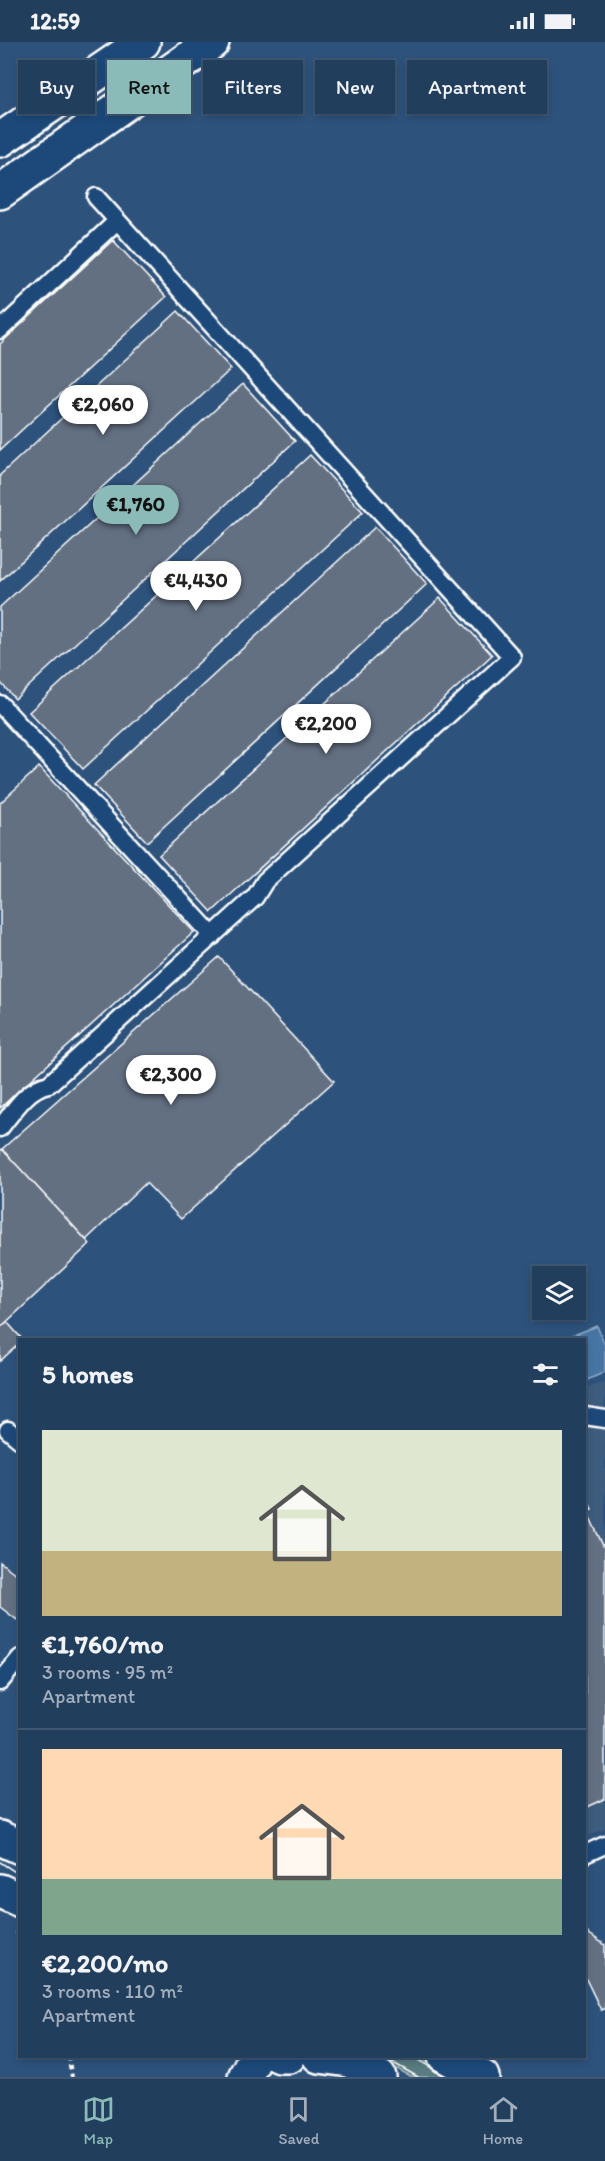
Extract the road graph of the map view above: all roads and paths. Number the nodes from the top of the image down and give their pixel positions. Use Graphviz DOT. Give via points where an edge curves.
graph roads {
  1 [pos="143,42"];
  2 [pos="212,42"];
  3 [pos="0,140"];
  4 [pos="0,192"];
  5 [pos="96,197"];
  6 [pos="117,221"];
  7 [pos="0,330"];
  8 [pos="0,704"];
  9 [pos="213,936"];
  10 [pos="0,1128"];
  11 [pos="586,1416"];
  12 [pos="605,1419"];
  13 [pos="18,1660"];
  14 [pos="0,1682"];
  15 [pos="0,1838"];
  16 [pos="605,1845"];
  17 [pos="18,1846"];
  18 [pos="586,1854"];
  19 [pos="0,1891"];
  20 [pos="18,1915"];
  21 [pos="68,2058"];
  22 [pos="255,2058"];
  23 [pos="334,2058"];
  24 [pos="449,2058"];
  25 [pos="72,2077"];
  26 [pos="244,2077"];
  27 [pos="379,2077"];
  28 [pos="482,2077"];
  1 -- 3 [label="street"];
  2 -- 4 [label="street"];
  5 -- 6 [label="lane"];
  6 -- 7 [label="lane"];
  6 -- 9 [label="lane" via="512,657 265,881 255,897"];
  8 -- 9 [label="lane"];
  9 -- 10 [label="lane" via="49,1084 32,1092 11,1111"];
  11 -- 12 [label="lane"];
  13 -- 14 [label="lane"];
  15 -- 17 [label="street"];
  16 -- 18 [label="lane"];
  19 -- 20 [label="street"];
  21 -- 25 [label="path"];
  22 -- 26 [label="street"];
  23 -- 27 [label="street" via="349,2060"];
  24 -- 28 [label="street"];
}
